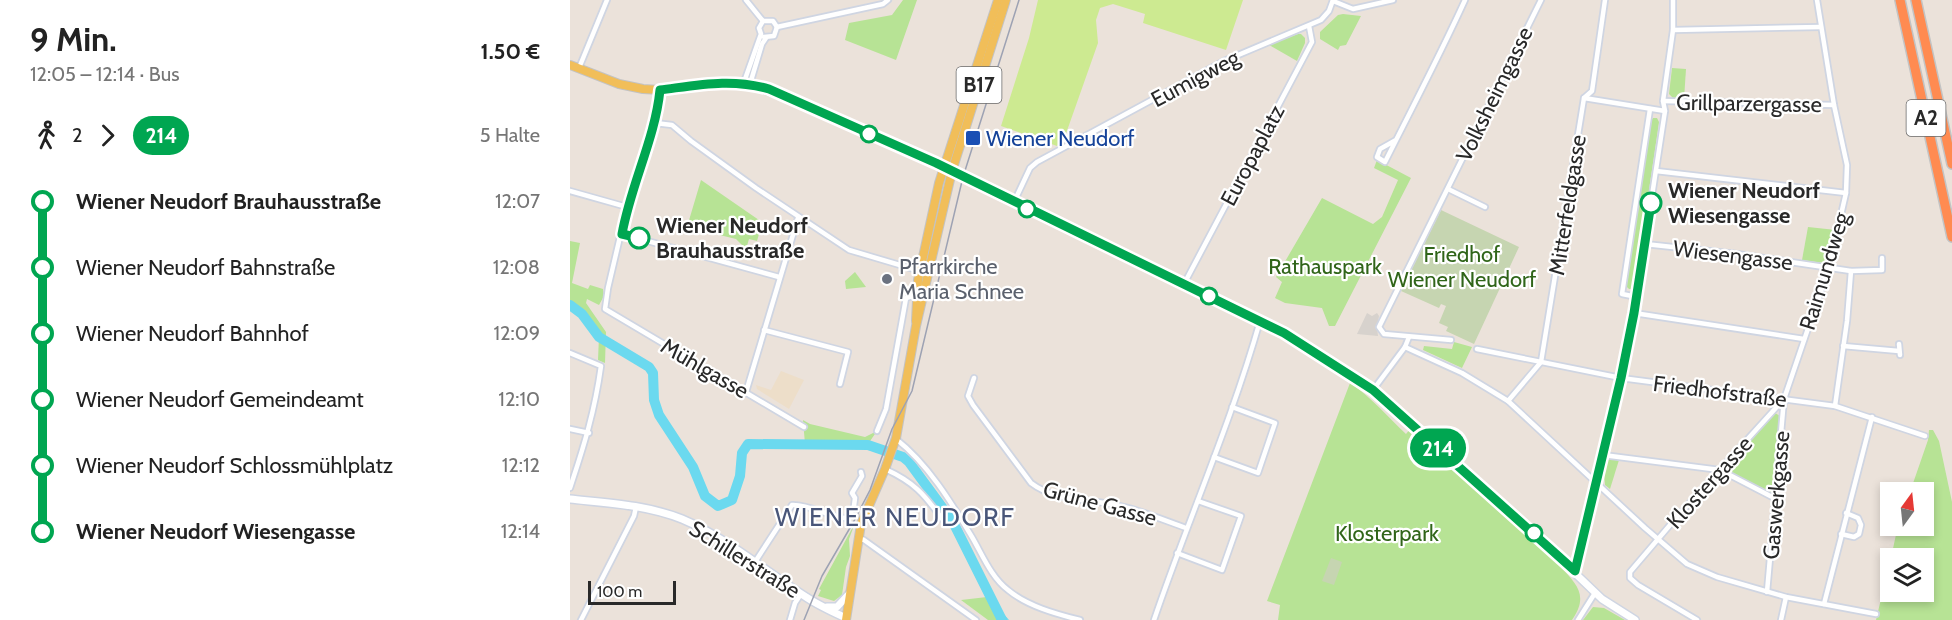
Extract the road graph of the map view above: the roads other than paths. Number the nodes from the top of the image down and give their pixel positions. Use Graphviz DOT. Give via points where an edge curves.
graph roads {
  1 [pos="607,0"];
  2 [pos="746,0"];
  3 [pos="888,0"];
  4 [pos="998,0"];
  5 [pos="1006,0"];
  6 [pos="1333,0"];
  7 [pos="1393,0"];
  8 [pos="1465,0"];
  9 [pos="1540,0"];
  10 [pos="1605,0"];
  11 [pos="1673,0"];
  12 [pos="1817,0"];
  13 [pos="1900,0"];
  14 [pos="1916,0"];
  15 [pos="764,21"];
  16 [pos="1309,26"];
  17 [pos="777,27"];
  18 [pos="1821,27"];
  19 [pos="1673,30"];
  20 [pos="761,34"];
  21 [pos="766,38"];
  22 [pos="570,65"];
  23 [pos="579,68"];
  24 [pos="747,83"];
  25 [pos="660,90"];
  26 [pos="1584,98"];
  27 [pos="1663,101"];
  28 [pos="1834,105"];
  29 [pos="1650,109"];
  30 [pos="1665,111"];
  31 [pos="655,123"];
  32 [pos="1396,140"];
  33 [pos="1952,164"];
  34 [pos="943,166"];
  35 [pos="952,171"];
  36 [pos="1656,171"];
  37 [pos="1448,189"];
  38 [pos="570,191"];
  39 [pos="1846,193"];
  40 [pos="1014,202"];
  41 [pos="627,207"];
  42 [pos="1485,207"];
  43 [pos="798,218"];
  44 [pos="622,234"];
  45 [pos="1952,237"];
  46 [pos="1645,244"];
  47 [pos="1882,258"];
  48 [pos="1829,267"];
  49 [pos="920,271"];
  50 [pos="1851,271"];
  51 [pos="779,278"];
  52 [pos="1184,284"];
  53 [pos="916,295"];
  54 [pos="1636,297"];
  55 [pos="1634,313"];
  56 [pos="1260,321"];
  57 [pos="916,326"];
  58 [pos="764,330"];
  59 [pos="1409,337"];
  60 [pos="1804,339"];
  61 [pos="1451,340"];
  62 [pos="1899,344"];
  63 [pos="1844,346"];
  64 [pos="1405,347"];
  65 [pos="1477,349"];
  66 [pos="570,353"];
  67 [pos="1541,362"];
  68 [pos="974,378"];
  69 [pos="1621,378"];
  70 [pos="840,384"];
  71 [pos="1373,390"];
  72 [pos="746,392"];
  73 [pos="1784,399"];
  74 [pos="1508,401"];
  75 [pos="1835,406"];
  76 [pos="1232,407"];
  77 [pos="1872,417"];
  78 [pos="804,428"];
  79 [pos="570,429"];
  80 [pos="877,431"];
  81 [pos="589,433"];
  82 [pos="1925,436"];
  83 [pos="896,438"];
  84 [pos="1603,454"];
  85 [pos="1214,457"];
  86 [pos="885,469"];
  87 [pos="1720,470"];
  88 [pos="861,472"];
  89 [pos="1596,482"];
  90 [pos="570,488"];
  91 [pos="570,499"];
  92 [pos="1776,499"];
  93 [pos="1198,501"];
  94 [pos="636,507"];
  95 [pos="1846,513"];
  96 [pos="943,520"];
  97 [pos="1186,528"];
  98 [pos="1841,534"];
  99 [pos="858,538"];
  100 [pos="1659,540"];
  101 [pos="1177,553"];
  102 [pos="755,562"];
  103 [pos="1575,571"];
  104 [pos="1767,592"];
  105 [pos="850,593"];
  106 [pos="1595,593"];
  107 [pos="801,594"];
  108 [pos="1786,597"];
  109 [pos="1824,604"];
  110 [pos="824,607"];
  111 [pos="1876,614"];
  112 [pos="846,619"];
  113 [pos="581,620"];
  114 [pos="790,620"];
  115 [pos="976,620"];
  116 [pos="1080,620"];
  117 [pos="1154,620"];
  118 [pos="1578,620"];
  119 [pos="1635,620"];
  120 [pos="1697,620"];
  121 [pos="1781,620"];
  1 -- 23 [label="street"];
  2 -- 15 [label="street"];
  3 -- 17 [label="street"];
  4 -- 34 [label="main road, B17"];
  5 -- 35 [label="main road, B17"];
  6 -- 7 [label="street, Eumigweg" via="1353,9"];
  6 -- 16 [label="street, Eumigweg" via="1326,17"];
  8 -- 32 [label="street"];
  9 -- 37 [label="street, Volksheimgasse"];
  10 -- 26 [label="street, Mitterfeldgasse" via="1592,91"];
  11 -- 19 [label="street"];
  12 -- 18 [label="street, Raimundweg"];
  13 -- 45 [label="highway, A2"];
  14 -- 33 [label="highway, A2"];
  15 -- 17 [label="street" via="773,21"];
  15 -- 20 [label="street" via="759,28"];
  16 -- 40 [label="street, Eumigweg" via="1232,57 1037,162 1030,168"];
  16 -- 52 [label="street, Europaplatz" via="1312,42"];
  17 -- 21 [label="street" via="774,36"];
  18 -- 19 [label="street"];
  18 -- 28 [label="street, Raimundweg"];
  19 -- 27 [label="street"];
  20 -- 21 [label="street"];
  20 -- 24 [label="street"];
  21 -- 24 [label="street"];
  22 -- 23 [label="main road"];
  23 -- 25 [label="main road" via="619,84"];
  24 -- 25 [label="main road"];
  24 -- 34 [label="main road" via="769,89"];
  25 -- 31 [label="street"];
  26 -- 29 [label="street, Grillparzergasse"];
  26 -- 67 [label="street, Mitterfeldgasse"];
  27 -- 28 [label="street, Grillparzergasse"];
  27 -- 30 [label="street"];
  28 -- 39 [label="street, Raimundweg" via="1847,165"];
  29 -- 30 [label="street, Grillparzergasse"];
  29 -- 54 [label="street" via="1622,294"];
  30 -- 36 [label="street"];
  31 -- 41 [label="street"];
  31 -- 43 [label="street" via="672,125"];
  32 -- 32 [label="street" via="1380,149 1377,158 1385,162"];
  34 -- 35 [label="main road"];
  34 -- 49 [label="main road, B17"];
  35 -- 40 [label="street"];
  35 -- 57 [label="main road, B17"];
  36 -- 39 [label="street"];
  36 -- 46 [label="street"];
  37 -- 42 [label="street, Volksheimgasse"];
  37 -- 59 [label="street, Volksheimgasse" via="1379,327 1384,334"];
  38 -- 41 [label="street"];
  39 -- 48 [label="street, Raimundweg"];
  40 -- 52 [label="street"];
  41 -- 44 [label="street"];
  43 -- 49 [label="street" via="849,250"];
  43 -- 51 [label="street"];
  44 -- 51 [label="street"];
  44 -- 72 [label="street, Mühlgasse" via="605,309"];
  46 -- 48 [label="street, Wiesengasse"];
  46 -- 54 [label="street"];
  47 -- 50 [label="street, Wiesengasse" via="1882,270"];
  48 -- 50 [label="street, Wiesengasse"];
  48 -- 60 [label="street, Raimundweg"];
  49 -- 53 [label="main road, B17"];
  50 -- 63 [label="street"];
  51 -- 58 [label="street"];
  52 -- 56 [label="street"];
  53 -- 57 [label="main road, B17"];
  53 -- 80 [label="street" via="906,298 886,409"];
  54 -- 55 [label="street"];
  55 -- 60 [label="street"];
  55 -- 69 [label="street"];
  56 -- 71 [label="street"];
  56 -- 76 [label="street"];
  57 -- 83 [label="main road, B17"];
  58 -- 70 [label="street" via="848,352"];
  58 -- 72 [label="street"];
  59 -- 61 [label="street"];
  59 -- 64 [label="street"];
  60 -- 73 [label="street, Raimundweg"];
  62 -- 63 [label="street" via="1899,353"];
  63 -- 75 [label="street"];
  64 -- 71 [label="street"];
  64 -- 74 [label="street" via="1462,373"];
  65 -- 67 [label="street, Friedhofstraße"];
  66 -- 81 [label="street" via="601,366"];
  67 -- 69 [label="street, Friedhofstraße"];
  67 -- 74 [label="street"];
  68 -- 97 [label="street, Grüne Gasse" via="968,396 1031,483 1052,495 1125,507"];
  69 -- 73 [label="street, Friedhofstraße"];
  69 -- 84 [label="street"];
  71 -- 103 [label="street"];
  72 -- 78 [label="street, Mühlgasse"];
  73 -- 75 [label="street, Friedhofstraße"];
  73 -- 87 [label="street, Klostergasse"];
  73 -- 92 [label="street, Gaswerkgasse"];
  74 -- 89 [label="street"];
  75 -- 77 [label="street, Friedhofstraße"];
  76 -- 85 [label="street"];
  76 -- 85 [label="street" via="1275,423 1258,473"];
  77 -- 82 [label="street, Friedhofstraße"];
  77 -- 95 [label="street"];
  79 -- 81 [label="street"];
  81 -- 90 [label="street"];
  83 -- 86 [label="main road, B17"];
  83 -- 116 [label="street" via="925,468 1008,591 1051,612"];
  84 -- 87 [label="street"];
  84 -- 89 [label="street"];
  85 -- 93 [label="street"];
  86 -- 96 [label="street" via="904,477"];
  86 -- 99 [label="main road, B17"];
  87 -- 92 [label="street"];
  87 -- 100 [label="street, Klostergasse"];
  88 -- 102 [label="street" via="848,518 796,504 789,506"];
  89 -- 100 [label="street"];
  89 -- 103 [label="street"];
  91 -- 94 [label="street, Schillerstraße"];
  92 -- 104 [label="street, Gaswerkgasse"];
  93 -- 97 [label="street"];
  93 -- 101 [label="street" via="1241,516 1222,570"];
  94 -- 102 [label="street, Schillerstraße" via="681,519"];
  94 -- 113 [label="street"];
  95 -- 98 [label="street"];
  95 -- 98 [label="street" via="1858,518 1862,525 1854,537"];
  97 -- 101 [label="street"];
  98 -- 109 [label="street"];
  99 -- 105 [label="main road, B17"];
  99 -- 115 [label="street"];
  100 -- 104 [label="street" via="1687,564"];
  100 -- 120 [label="street, Klostergasse" via="1635,564 1630,578"];
  101 -- 117 [label="street"];
  102 -- 107 [label="street, Schillerstraße"];
  103 -- 106 [label="street"];
  104 -- 108 [label="street"];
  105 -- 110 [label="street" via="837,607"];
  105 -- 112 [label="main road, B17"];
  106 -- 118 [label="street"];
  106 -- 119 [label="street"];
  107 -- 110 [label="street, Schillerstraße"];
  107 -- 114 [label="street"];
  108 -- 109 [label="street"];
  108 -- 121 [label="street"];
  109 -- 111 [label="street"];
  110 -- 112 [label="street, Schillerstraße"];
}
